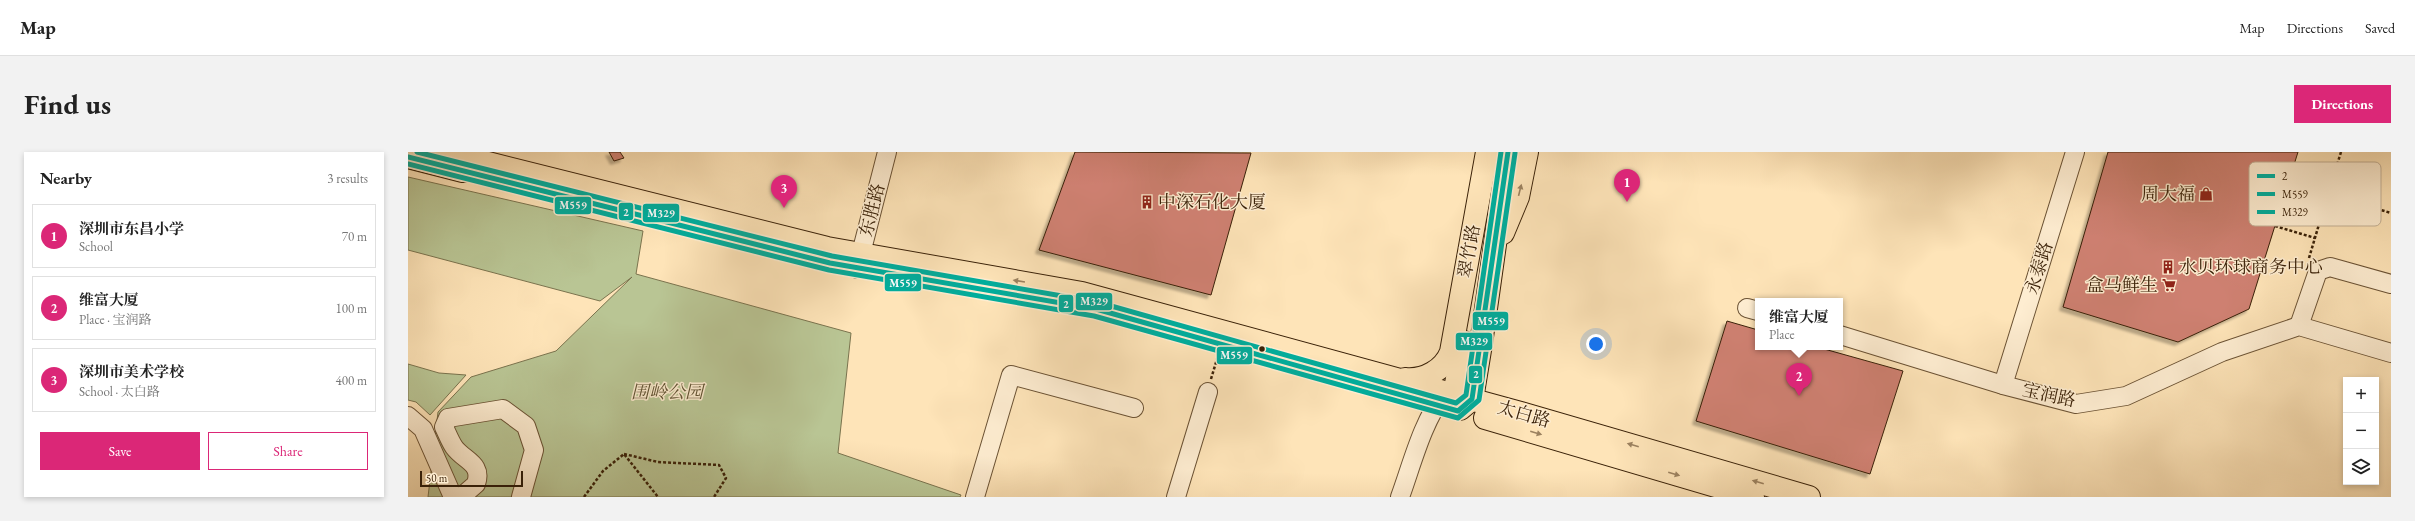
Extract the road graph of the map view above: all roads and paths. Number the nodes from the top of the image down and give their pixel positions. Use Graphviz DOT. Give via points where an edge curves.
graph roads {
  1 [pos="444,152"];
  2 [pos="887,152"];
  3 [pos="1487,152"];
  4 [pos="1498,152"];
  5 [pos="1508,152"];
  6 [pos="1527,152"];
  7 [pos="2075,152"];
  8 [pos="2341,152"];
  9 [pos="408,157"];
  10 [pos="2338,162"];
  11 [pos="1497,187"];
  12 [pos="2381,209"];
  13 [pos="2391,212"];
  14 [pos="1476,213"];
  15 [pos="2275,226"];
  16 [pos="2315,238"];
  17 [pos="1494,252"];
  18 [pos="859,262"];
  19 [pos="2391,284"];
  20 [pos="2299,326"];
  21 [pos="1843,337"];
  22 [pos="1222,345"];
  23 [pos="2391,352"];
  24 [pos="1395,378"];
  25 [pos="2004,385"];
  26 [pos="1208,392"];
  27 [pos="1453,400"];
  28 [pos="1134,408"];
  29 [pos="408,416"];
  30 [pos="624,454"];
  31 [pos="453,497"];
  32 [pos="461,497"];
  33 [pos="521,497"];
  34 [pos="584,497"];
  35 [pos="658,497"];
  36 [pos="714,497"];
  37 [pos="975,497"];
  38 [pos="1176,497"];
  39 [pos="1400,497"];
  40 [pos="1754,497"];
  41 [pos="1809,497"];
  1 -- 18 [label="main road, 太白路" via="809,244"];
  2 -- 18 [label="street, 东胜路"];
  3 -- 14 [label="main road"];
  4 -- 11 [label="main road"];
  5 -- 11 [label="main road"];
  17 -- 6 [label="main road, one-way" via="1518,197"];
  7 -- 25 [label="street, 永泰路"];
  8 -- 10 [label="path"];
  9 -- 18 [label="main road, 太白路"];
  11 -- 14 [label="main road, 翠竹路"];
  11 -- 17 [label="main road, 翠竹路"];
  11 -- 27 [label="main road, 翠竹路"];
  12 -- 13 [label="path"];
  14 -- 24 [label="main road, 翠竹路" via="1448,360 1440,368 1421,378"];
  15 -- 16 [label="path"];
  17 -- 27 [label="main road, 翠竹路"];
  18 -- 22 [label="main road, 太白路" via="1060,301"];
  24 -- 18 [label="main road, 太白路, one-way" via="1070,290"];
  19 -- 20 [label="street" via="2330,267 2318,271"];
  20 -- 23 [label="street"];
  20 -- 25 [label="street, 宝润路" via="2222,352 2126,396 2076,404"];
  21 -- 25 [label="street, 宝润路"];
  22 -- 26 [label="path"];
  22 -- 27 [label="main road, 太白路"];
  24 -- 27 [label="main road, 太白路"];
  26 -- 38 [label="street"];
  27 -- 39 [label="street" via="1424,429"];
  27 -- 40 [label="main road, 太白路, one-way"];
  41 -- 27 [label="main road, 太白路, one-way"];
  28 -- 37 [label="street" via="1011,375"];
  29 -- 31 [label="street" via="419,424 427,435"];
  30 -- 34 [label="path" via="603,471"];
  30 -- 35 [label="path"];
  30 -- 36 [label="path" via="658,462 719,465 726,478"];
  32 -- 33 [label="street" via="476,484 478,472 474,464 454,447 444,427 448,418 503,409 526,426 534,450"];
}
